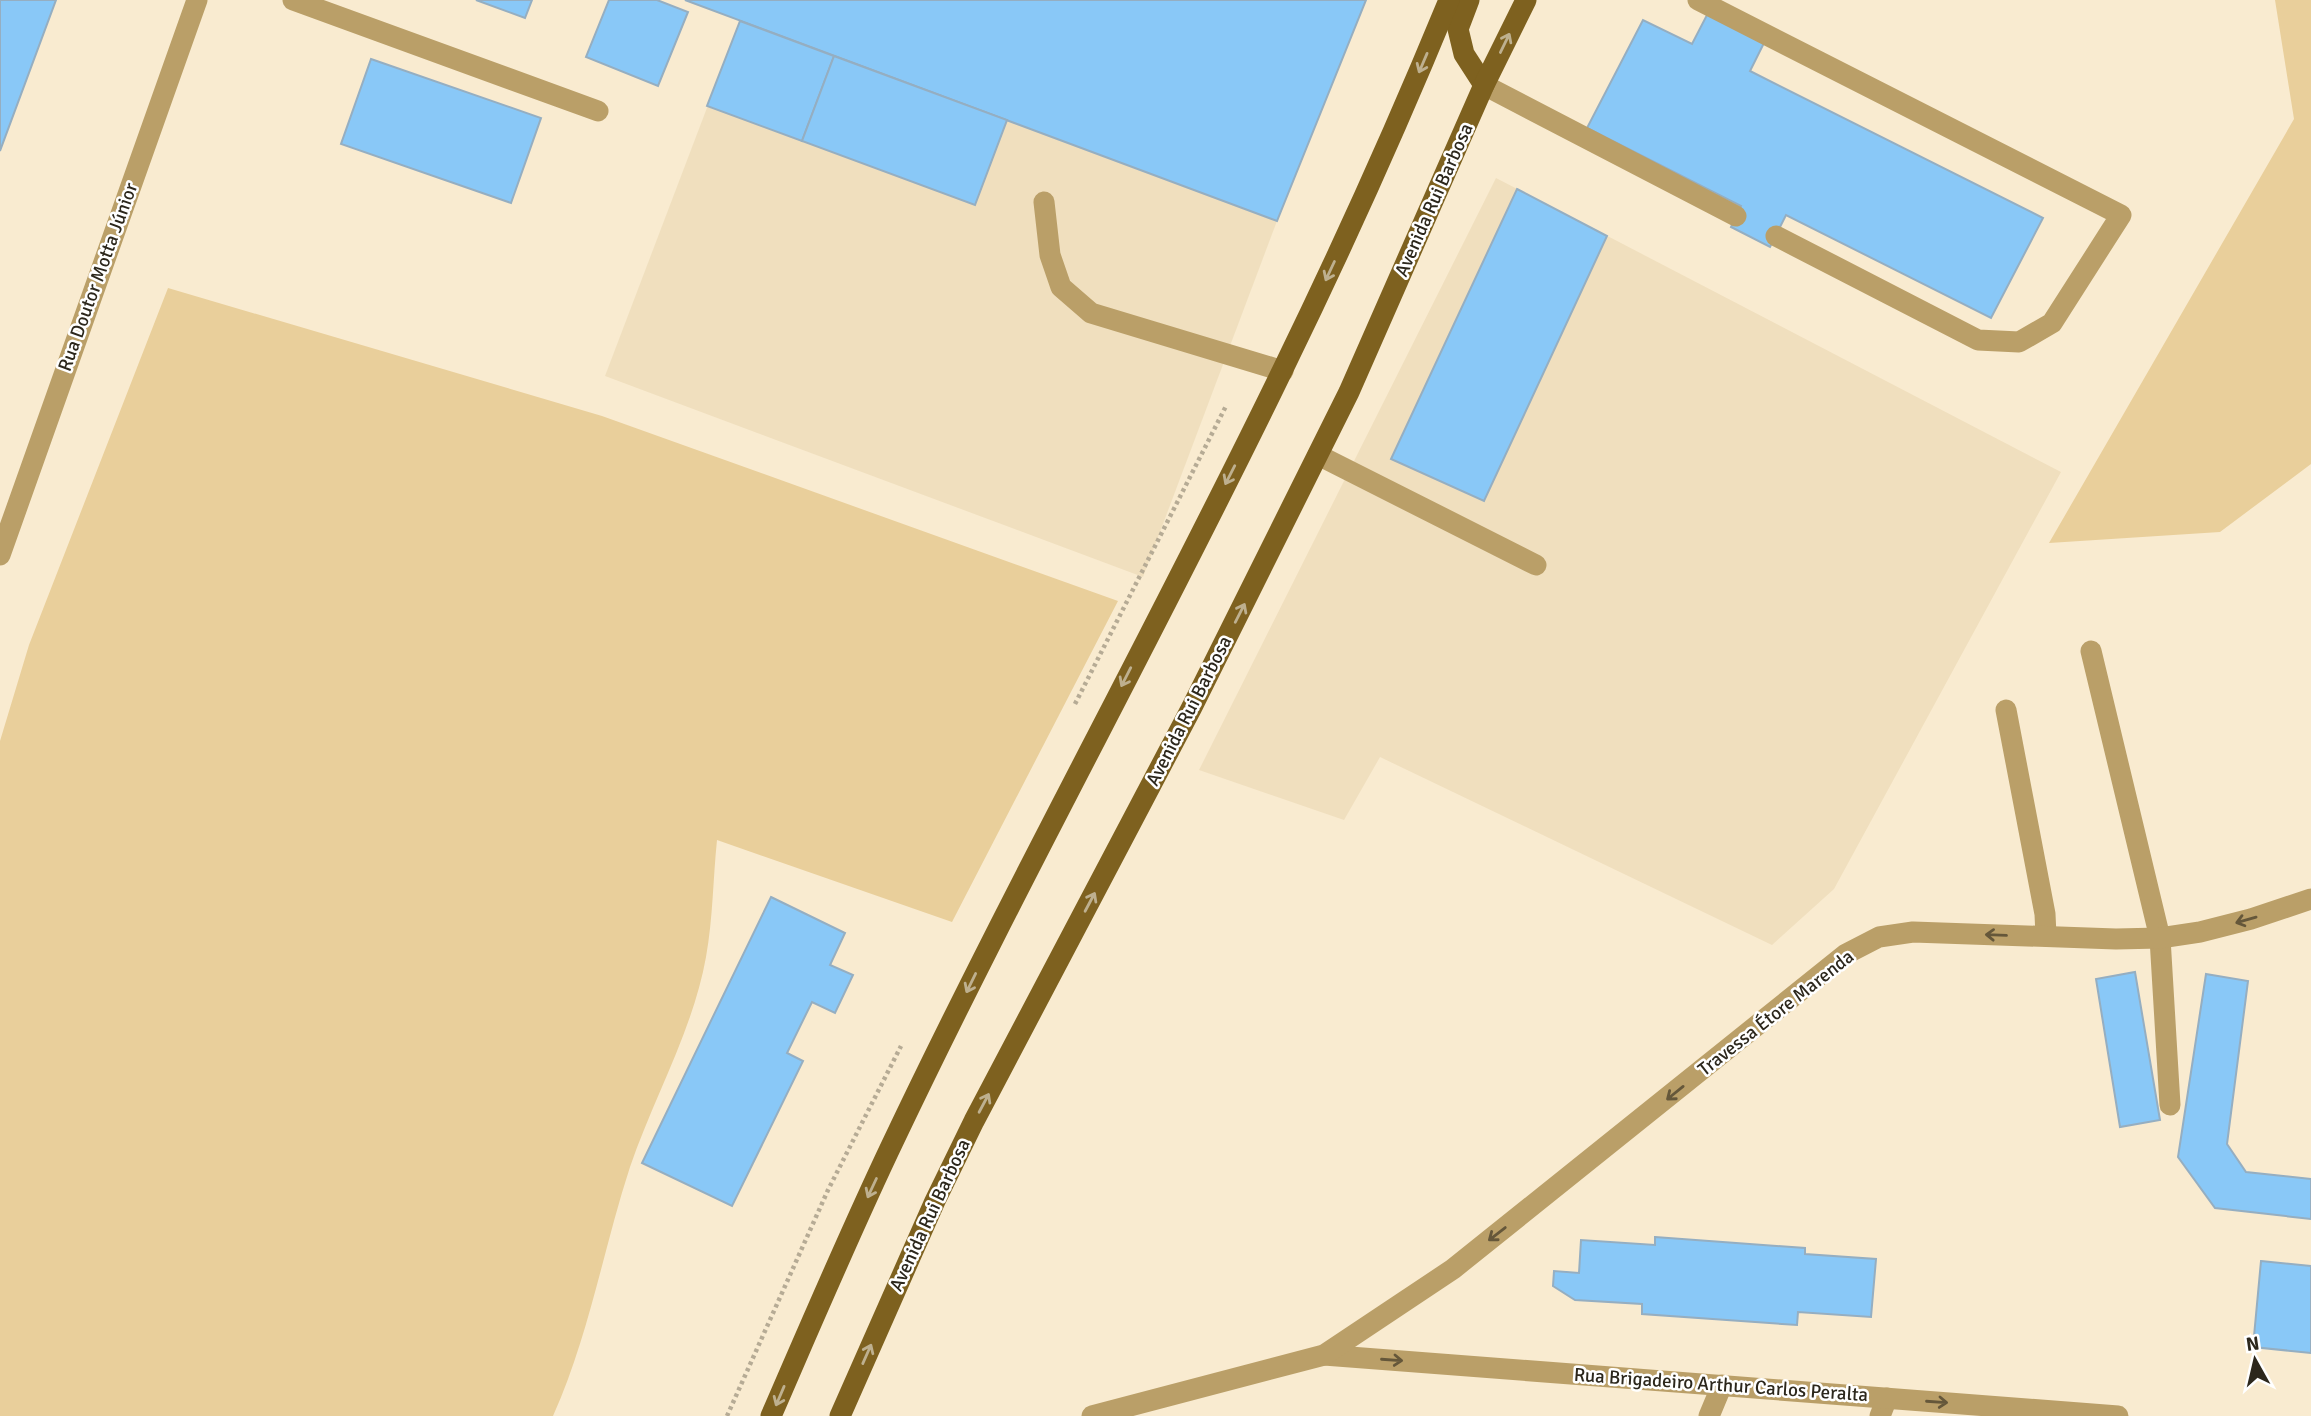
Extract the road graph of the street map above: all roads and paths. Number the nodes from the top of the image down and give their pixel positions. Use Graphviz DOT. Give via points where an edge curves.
graph roads {
  1 [pos="197,0"];
  2 [pos="293,0"];
  3 [pos="1449,0"];
  4 [pos="1469,0"];
  5 [pos="1526,0"];
  6 [pos="1698,0"];
  7 [pos="1485,85"];
  8 [pos="598,111"];
  9 [pos="1045,202"];
  10 [pos="1736,216"];
  11 [pos="1776,236"];
  12 [pos="1250,361"];
  13 [pos="1283,371"];
  14 [pos="1318,455"];
  15 [pos="0,555"];
  16 [pos="1536,565"];
  17 [pos="2091,651"];
  18 [pos="1073,707"];
  19 [pos="2006,710"];
  20 [pos="2311,899"];
  21 [pos="2046,936"];
  22 [pos="2160,938"];
  23 [pos="903,1042"];
  24 [pos="2170,1105"];
  25 [pos="1324,1355"];
  26 [pos="1722,1385"];
  27 [pos="1883,1407"];
  28 [pos="727,1416"];
  29 [pos="771,1416"];
  30 [pos="840,1416"];
  31 [pos="1092,1416"];
  32 [pos="1709,1416"];
  33 [pos="2118,1416"];
  1 -- 15 [label="street, Rua Doutor Motta Júnior"];
  2 -- 8 [label="street"];
  3 -- 13 [label="main road, one-way"];
  4 -- 7 [label="main road" via="1458,29 1464,54"];
  7 -- 5 [label="main road, Avenida Rui Barbosa, one-way"];
  6 -- 11 [label="street" via="2120,215 2052,323 2019,342 1978,340"];
  7 -- 10 [label="street"];
  7 -- 14 [label="main road, Avenida Rui Barbosa"];
  9 -- 12 [label="street" via="1050,255 1061,287 1091,313"];
  12 -- 13 [label="street"];
  12 -- 18 [label="path"];
  13 -- 29 [label="main road, one-way" via="894,1140"];
  14 -- 16 [label="street"];
  30 -- 14 [label="main road, Avenida Rui Barbosa, one-way" via="974,1121 1192,707"];
  17 -- 22 [label="street"];
  19 -- 21 [label="street"];
  20 -- 22 [label="street, Travessa Étore Marenda, one-way" via="2200,932"];
  21 -- 22 [label="street, Travessa Étore Marenda"];
  21 -- 25 [label="street, Travessa Étore Marenda, one-way" via="1913,932 1879,937 1846,954 1453,1269"];
  22 -- 24 [label="street"];
  23 -- 28 [label="path" via="828,1190"];
  25 -- 26 [label="street, Rua Brigadeiro Arthur Carlos Peralta, one-way"];
  25 -- 31 [label="street"];
  26 -- 27 [label="street, Rua Brigadeiro Arthur Carlos Peralta"];
  26 -- 32 [label="street"];
  27 -- 33 [label="street, Rua Brigadeiro Arthur Carlos Peralta, one-way"];
}
